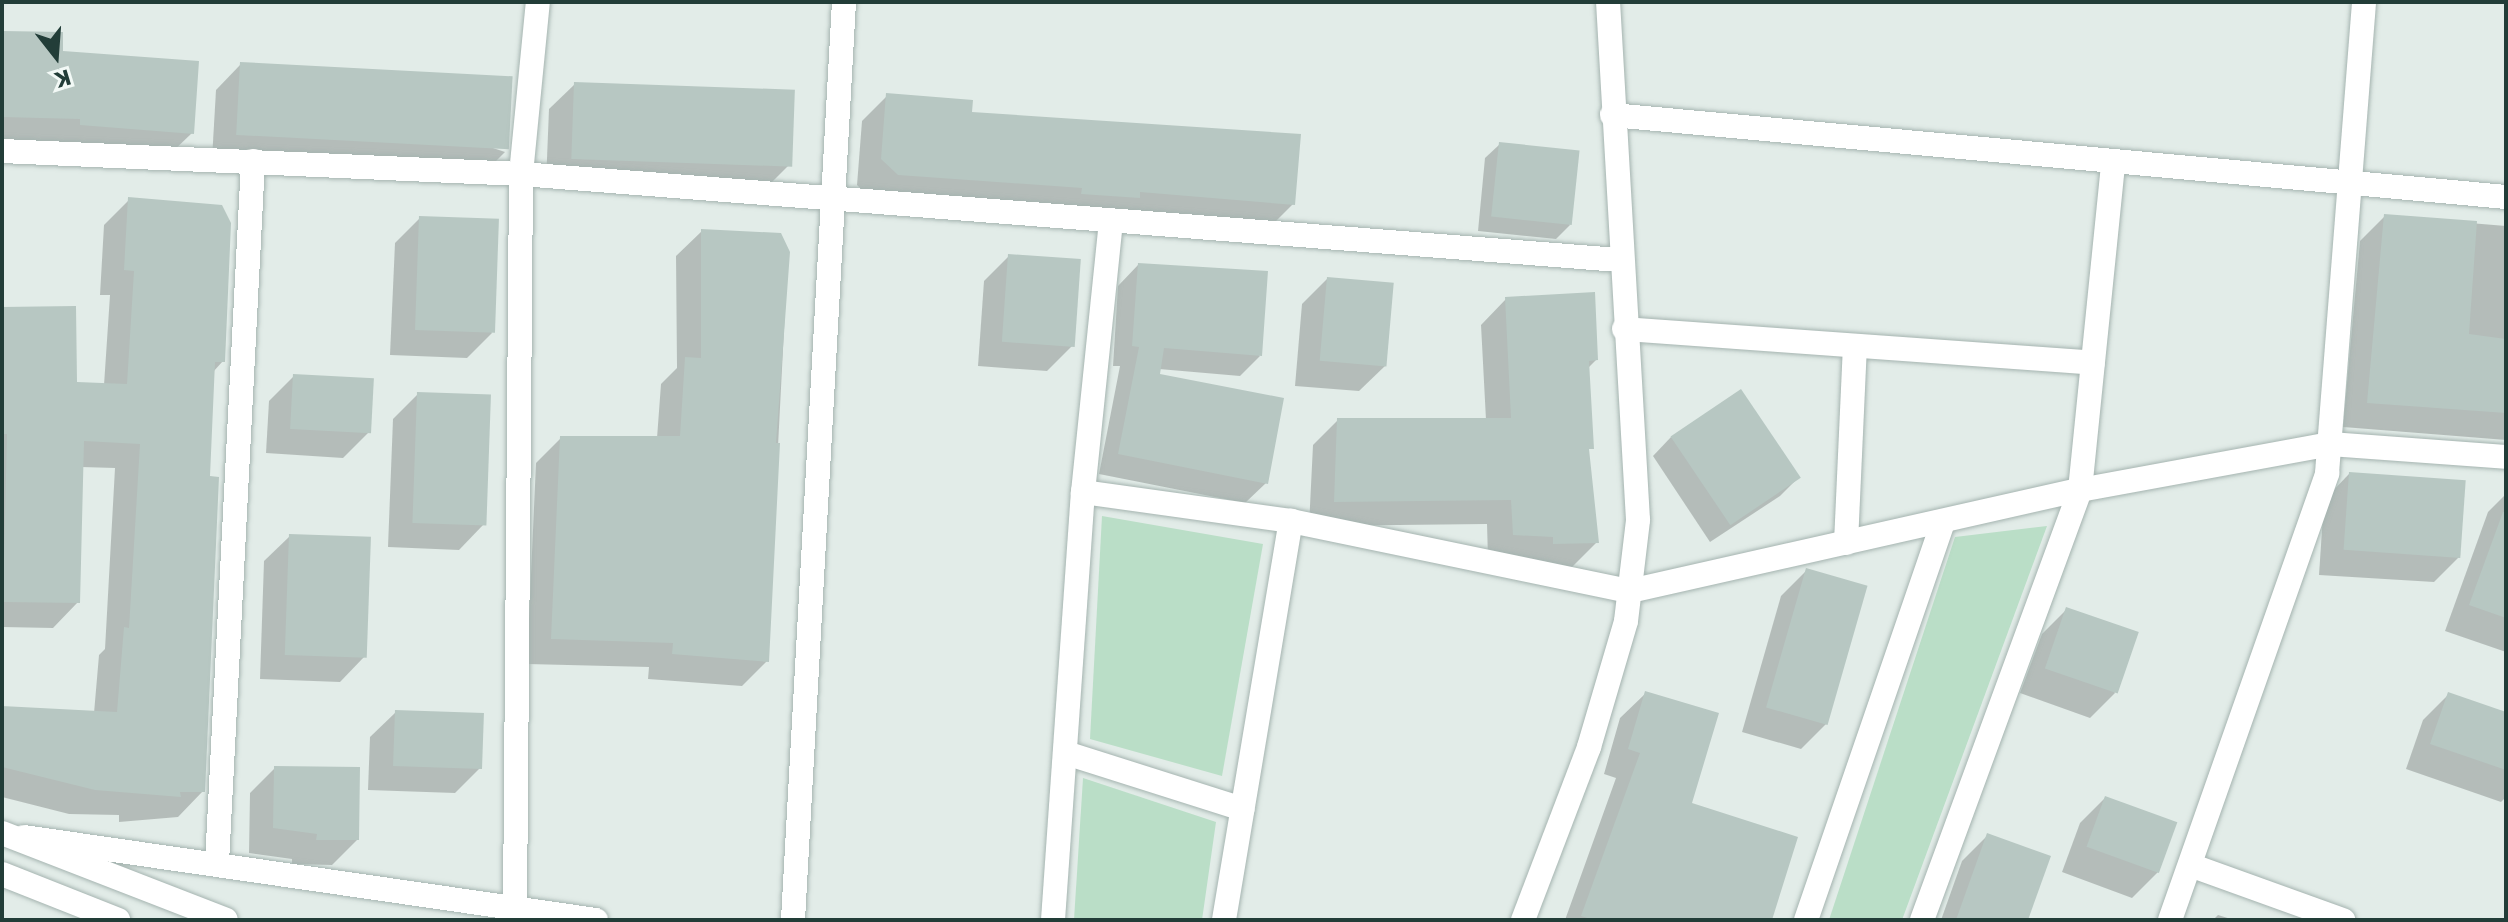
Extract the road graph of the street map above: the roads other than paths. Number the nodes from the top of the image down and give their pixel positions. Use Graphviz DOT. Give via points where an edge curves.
graph roads {
  1 [pos="538,2"];
  2 [pos="844,2"];
  3 [pos="1608,2"];
  4 [pos="2364,2"];
  5 [pos="1612,115"];
  6 [pos="2,151"];
  7 [pos="253,161"];
  8 [pos="2113,164"];
  9 [pos="521,174"];
  10 [pos="2346,186"];
  11 [pos="2506,197"];
  12 [pos="833,198"];
  13 [pos="1111,220"];
  14 [pos="1619,260"];
  15 [pos="1624,329"];
  16 [pos="1855,346"];
  17 [pos="2093,363"];
  18 [pos="2330,444"];
  19 [pos="2506,457"];
  20 [pos="2080,490"];
  21 [pos="1083,492"];
  22 [pos="1291,521"];
  23 [pos="1943,521"];
  24 [pos="1846,543"];
  25 [pos="1630,591"];
  26 [pos="1069,754"];
  27 [pos="1242,809"];
  28 [pos="4,833"];
  29 [pos="217,863"];
  30 [pos="2190,865"];
  31 [pos="2,874"];
  32 [pos="515,908"];
  33 [pos="118,920"];
  34 [pos="226,920"];
  35 [pos="596,920"];
  36 [pos="793,920"];
  37 [pos="1053,920"];
  38 [pos="1224,920"];
  39 [pos="1523,920"];
  40 [pos="1806,920"];
  41 [pos="1922,920"];
  42 [pos="2170,920"];
  43 [pos="2343,920"];
  1 -- 9 [label="street"];
  2 -- 12 [label="street"];
  3 -- 5 [label="street"];
  4 -- 10 [label="street"];
  5 -- 8 [label="street"];
  5 -- 14 [label="street"];
  6 -- 7 [label="street"];
  7 -- 9 [label="street"];
  7 -- 29 [label="street"];
  8 -- 10 [label="street"];
  8 -- 17 [label="street"];
  9 -- 12 [label="street"];
  9 -- 32 [label="street"];
  10 -- 11 [label="street"];
  10 -- 18 [label="street"];
  12 -- 13 [label="street"];
  12 -- 36 [label="street"];
  13 -- 14 [label="street"];
  13 -- 21 [label="street"];
  14 -- 15 [label="street"];
  15 -- 16 [label="street"];
  15 -- 25 [label="street" via="1638,520"];
  16 -- 17 [label="street"];
  16 -- 24 [label="street"];
  17 -- 20 [label="street"];
  18 -- 19 [label="street"];
  18 -- 20 [label="street"];
  18 -- 30 [label="street" via="2327,473"];
  20 -- 23 [label="street"];
  20 -- 41 [label="street"];
  21 -- 22 [label="street"];
  21 -- 26 [label="street"];
  22 -- 25 [label="street"];
  22 -- 27 [label="street"];
  23 -- 24 [label="street"];
  23 -- 40 [label="street"];
  24 -- 25 [label="street"];
  25 -- 39 [label="street" via="1589,747"];
  26 -- 27 [label="street"];
  26 -- 37 [label="street"];
  27 -- 38 [label="street"];
  28 -- 29 [label="street"];
  28 -- 34 [label="street"];
  29 -- 32 [label="street"];
  30 -- 42 [label="street"];
  30 -- 43 [label="street"];
  31 -- 33 [label="street"];
  32 -- 35 [label="street"];
}
